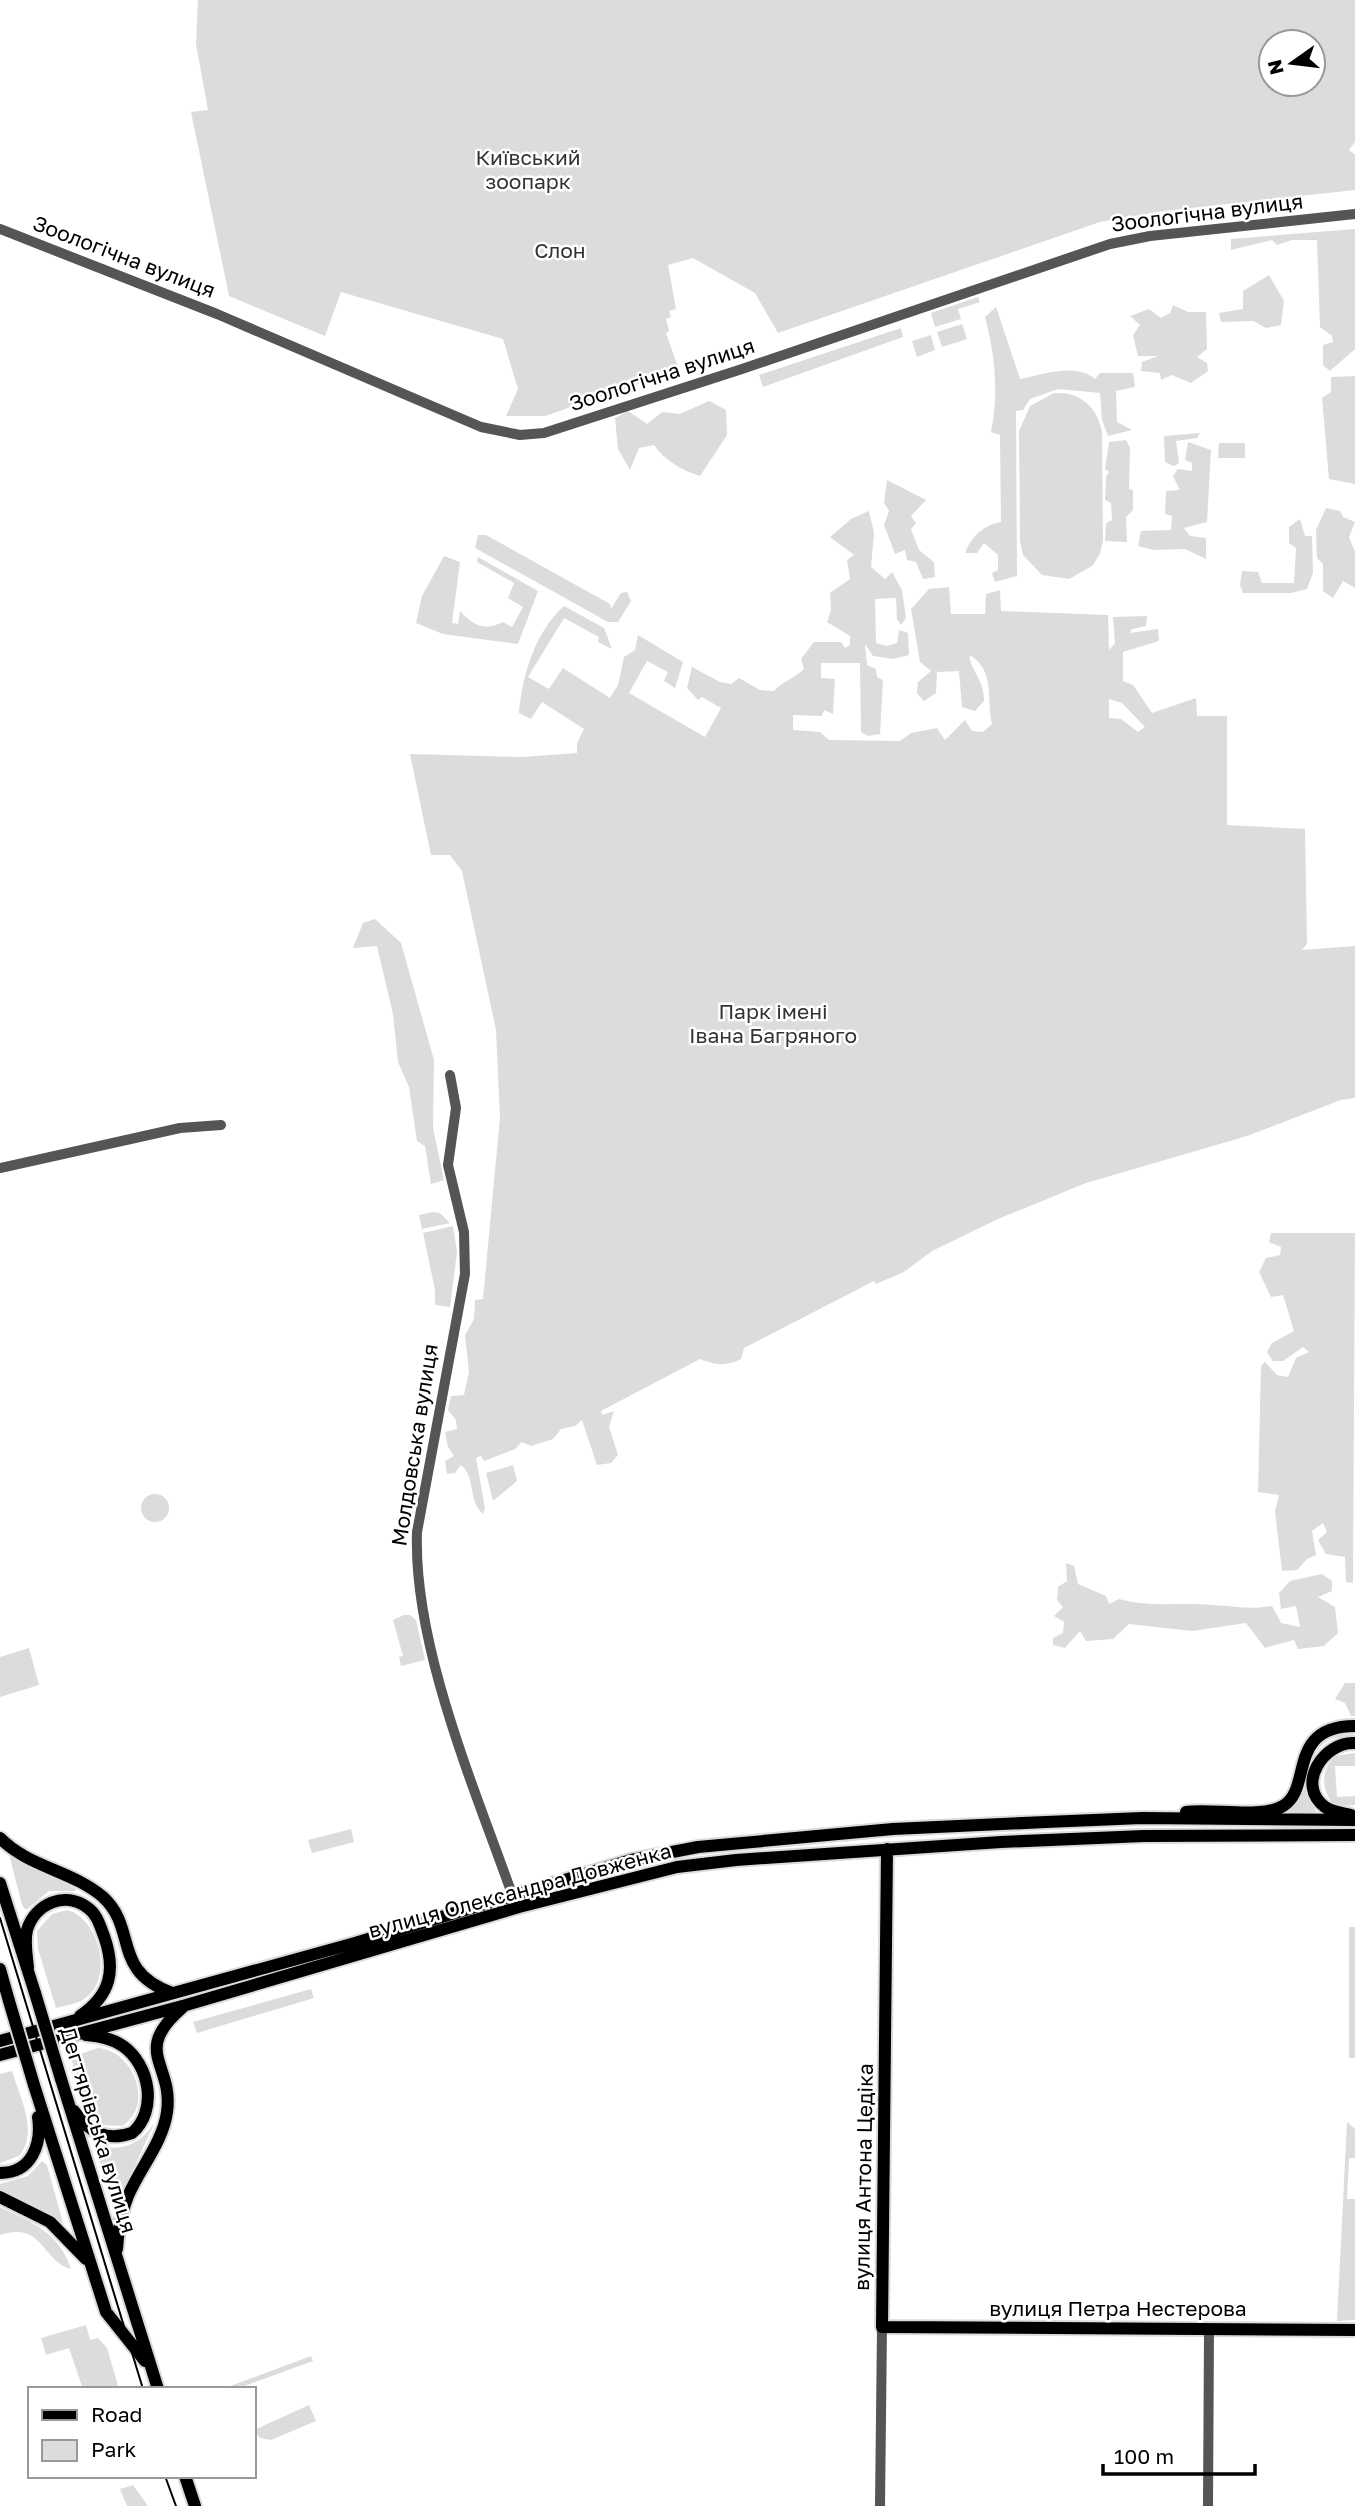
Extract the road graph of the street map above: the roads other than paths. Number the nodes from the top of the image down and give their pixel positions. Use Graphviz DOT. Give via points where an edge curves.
graph roads {
  1 [pos="1355,214"];
  2 [pos="0,229"];
  3 [pos="450,1075"];
  4 [pos="221,1125"];
  5 [pos="0,1168"];
  6 [pos="1355,1726"];
  7 [pos="1350,1743"];
  8 [pos="1142,1818"];
  9 [pos="1355,1818"];
  10 [pos="1355,1835"];
  11 [pos="0,1838"];
  12 [pos="887,1849"];
  13 [pos="0,1883"];
  14 [pos="512,1894"];
  15 [pos="28,1968"];
  16 [pos="1,1974"];
  17 [pos="173,1994"];
  18 [pos="186,2005"];
  19 [pos="73,2028"];
  20 [pos="0,2041"];
  21 [pos="0,2055"];
  22 [pos="34,2085"];
  23 [pos="67,2101"];
  24 [pos="0,2174"];
  25 [pos="0,2197"];
  26 [pos="117,2256"];
  27 [pos="91,2265"];
  28 [pos="882,2327"];
  29 [pos="1209,2329"];
  30 [pos="1355,2330"];
  31 [pos="152,2372"];
  32 [pos="157,2387"];
  33 [pos="186,2478"];
  34 [pos="195,2506"];
  35 [pos="880,2506"];
  36 [pos="1208,2506"];
  1 -- 2 [label="street, Зоологічна вулиця" via="1110,244 743,369 544,433 520,435 481,427 217,314"];
  3 -- 14 [label="street, Молдовська вулиця" via="456,1108 448,1165 464,1232 465,1274 429,1459 416,1566 421,1606 451,1717"];
  4 -- 5 [label="street" via="180,1128"];
  6 -- 8 [label="main road" via="1315,1740 1300,1766 1292,1798 1284,1805 1270,1810 1192,1811"];
  7 -- 9 [label="main road" via="1336,1745 1321,1758 1314,1780 1316,1793 1328,1810"];
  8 -- 9 [label="main road, вулиця Олександра Довженка"];
  8 -- 14 [label="main road, вулиця Олександра Довженка" via="893,1829 698,1847 631,1860"];
  10 -- 12 [label="main road, вулиця Олександра Довженка" via="1142,1836"];
  11 -- 17 [label="main road" via="31,1860 103,1897 112,1908 138,1973 154,1987"];
  12 -- 18 [label="main road, вулиця Олександра Довженка" via="736,1860 650,1873 493,1914"];
  12 -- 28 [label="main road, вулиця Антона Цедіка"];
  13 -- 15 [label="main road, Дегтярівська вулиця"];
  14 -- 17 [label="main road, вулиця Олександра Довженка"];
  15 -- 19 [label="main road" via="26,1933 38,1910 62,1900 90,1909 108,1948 111,1978 99,2001"];
  15 -- 23 [label="main road, Дегтярівська вулиця, bridge"];
  16 -- 22 [label="main road, bridge"];
  17 -- 19 [label="main road, вулиця Олександра Довженка"];
  18 -- 19 [label="main road, вулиця Олександра Довженка"];
  18 -- 26 [label="main road" via="158,2037 156,2052 167,2113 128,2196"];
  19 -- 20 [label="main road, вулиця Олександра Довженка"];
  19 -- 21 [label="main road, вулиця Олександра Довженка"];
  19 -- 23 [label="main road" via="125,2047 138,2066 149,2103 138,2128 110,2138 86,2126"];
  22 -- 24 [label="main road" via="38,2147 20,2169"];
  22 -- 27 [label="main road"];
  23 -- 26 [label="main road, Дегтярівська вулиця"];
  25 -- 27 [label="main road" via="50,2222"];
  26 -- 31 [label="main road, Дегтярівська вулиця"];
  27 -- 31 [label="main road" via="106,2312"];
  28 -- 29 [label="main road, вулиця Петра Нестерова"];
  28 -- 35 [label="street, вулиця Антона Цедіка"];
  29 -- 30 [label="main road, вулиця Петра Нестерова"];
  29 -- 36 [label="street"];
  31 -- 32 [label="main road, Дегтярівська вулиця"];
  33 -- 34 [label="main road"];
}
